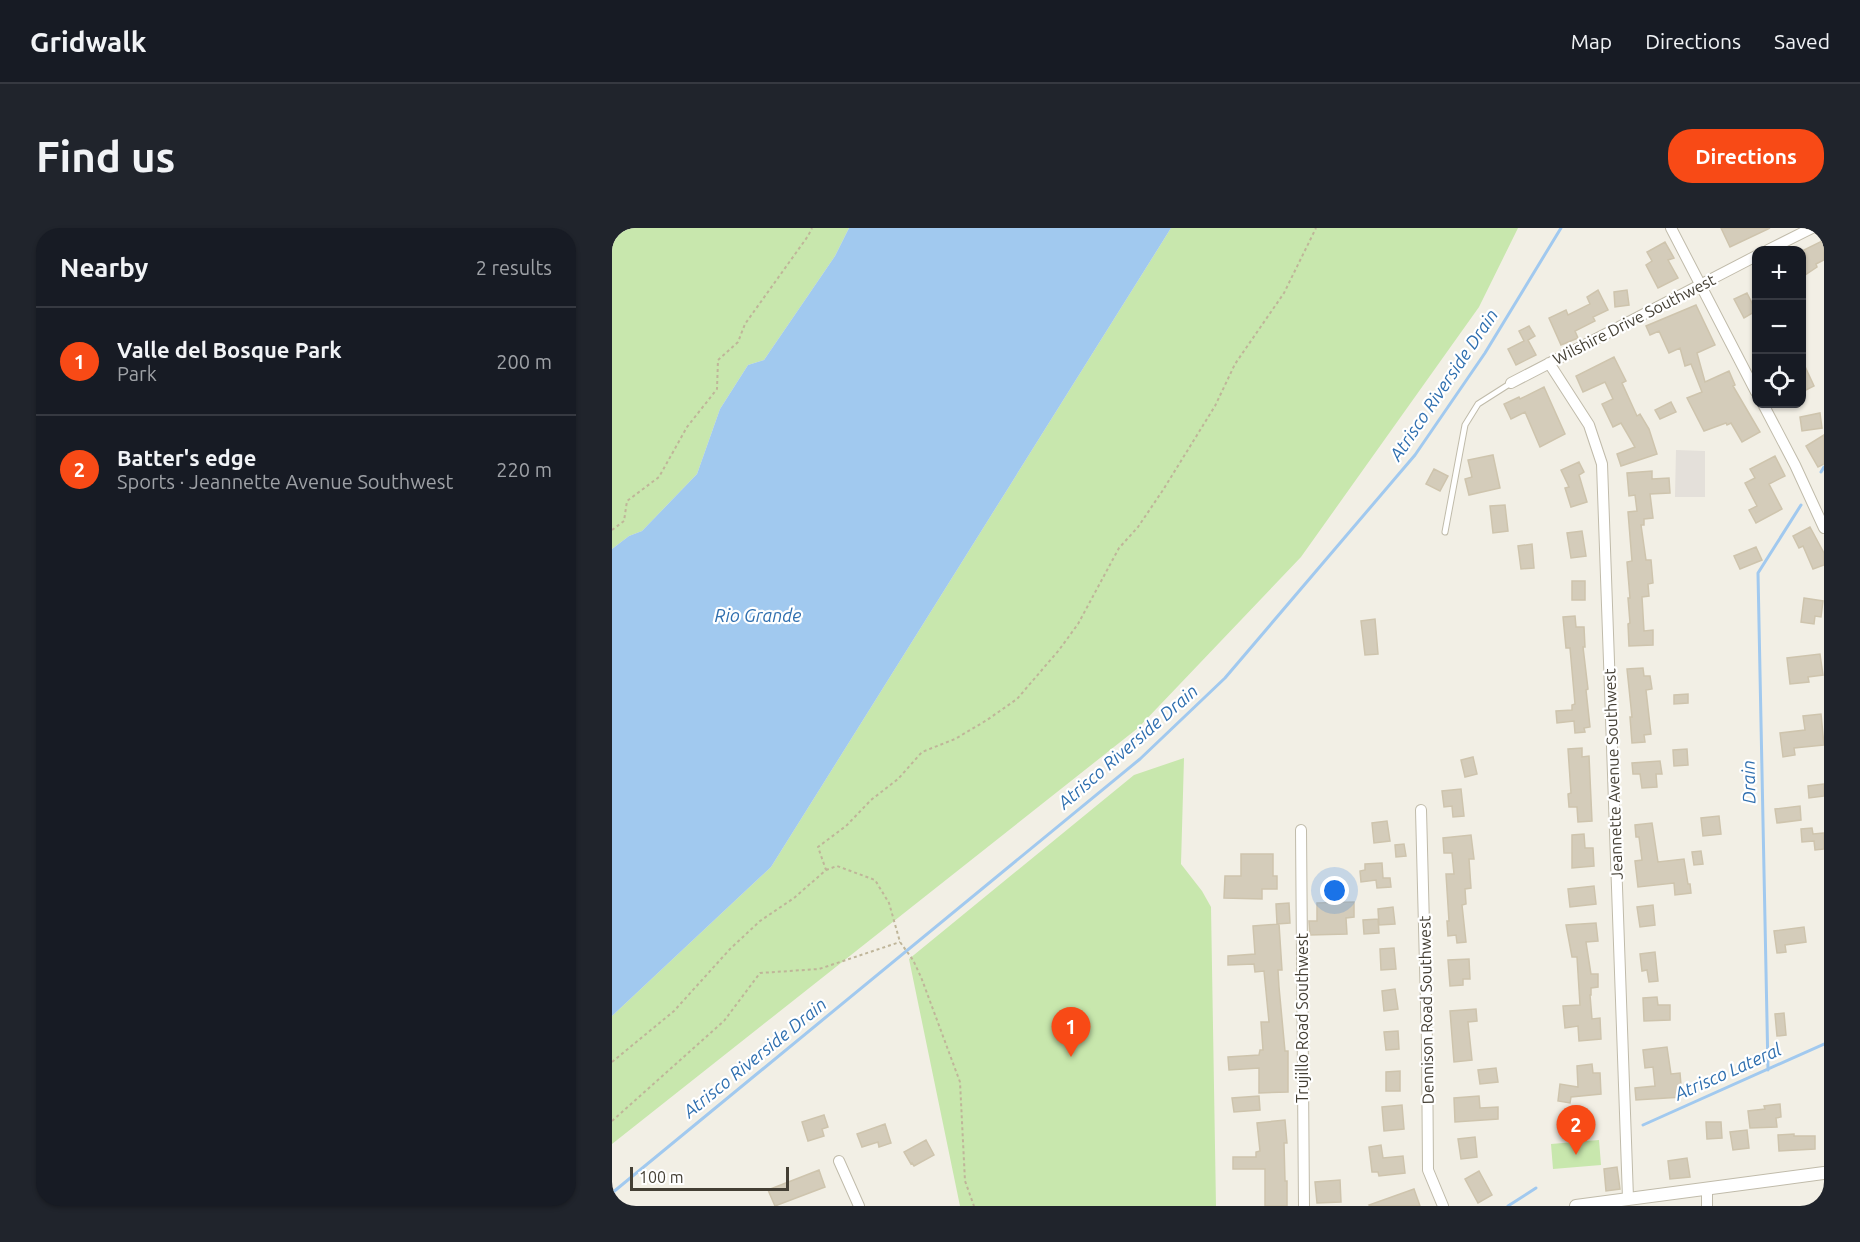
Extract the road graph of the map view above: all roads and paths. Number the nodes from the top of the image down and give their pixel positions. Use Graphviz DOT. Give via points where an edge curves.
graph roads {
  1 [pos="812,228"];
  2 [pos="1316,228"];
  3 [pos="1671,228"];
  4 [pos="1812,228"];
  5 [pos="1776,246"];
  6 [pos="1752,258"];
  7 [pos="1700,285"];
  8 [pos="1550,363"];
  9 [pos="1511,383"];
  10 [pos="1752,384"];
  11 [pos="1765,408"];
  12 [pos="1824,528"];
  13 [pos="612,530"];
  14 [pos="1445,532"];
  15 [pos="1421,810"];
  16 [pos="1301,830"];
  17 [pos="826,870"];
  18 [pos="900,942"];
  19 [pos="612,1062"];
  20 [pos="612,1120"];
  21 [pos="839,1161"];
  22 [pos="1824,1173"];
  23 [pos="1707,1188"];
  24 [pos="1621,1201"];
  25 [pos="859,1206"];
  26 [pos="974,1206"];
  27 [pos="1304,1206"];
  28 [pos="1443,1206"];
  29 [pos="1576,1206"];
  30 [pos="1707,1206"];
  1 -- 13 [label="path" via="745,324 738,342 718,360 717,389 687,427 659,477 627,501 624,521"];
  2 -- 17 [label="path" via="1284,293 1235,364 1215,406 1164,490 1119,548 1078,624 1059,650 1017,699 956,739 922,752 898,779 818,847"];
  3 -- 7 [label="street"];
  4 -- 5 [label="street"];
  6 -- 7 [label="street, Wilshire Drive Southwest"];
  7 -- 8 [label="street, Wilshire Drive Southwest"];
  7 -- 10 [label="street"];
  8 -- 9 [label="street, Wilshire Drive Southwest"];
  8 -- 24 [label="street, Jeannette Avenue Southwest" via="1589,425 1602,464"];
  9 -- 14 [label="lane" via="1478,404 1465,425"];
  11 -- 12 [label="street"];
  15 -- 28 [label="street, Dennison Road Southwest" via="1428,1170"];
  16 -- 27 [label="street, Trujillo Road Southwest"];
  17 -- 18 [label="path" via="837,866 875,880 889,903"];
  17 -- 19 [label="path" via="760,921 674,1011"];
  18 -- 20 [label="path" via="819,969 760,973 724,1021"];
  18 -- 26 [label="path" via="921,977 960,1082 965,1181"];
  21 -- 25 [label="street"];
  22 -- 23 [label="street"];
  23 -- 24 [label="street"];
  23 -- 30 [label="street"];
  24 -- 29 [label="street"];
}
